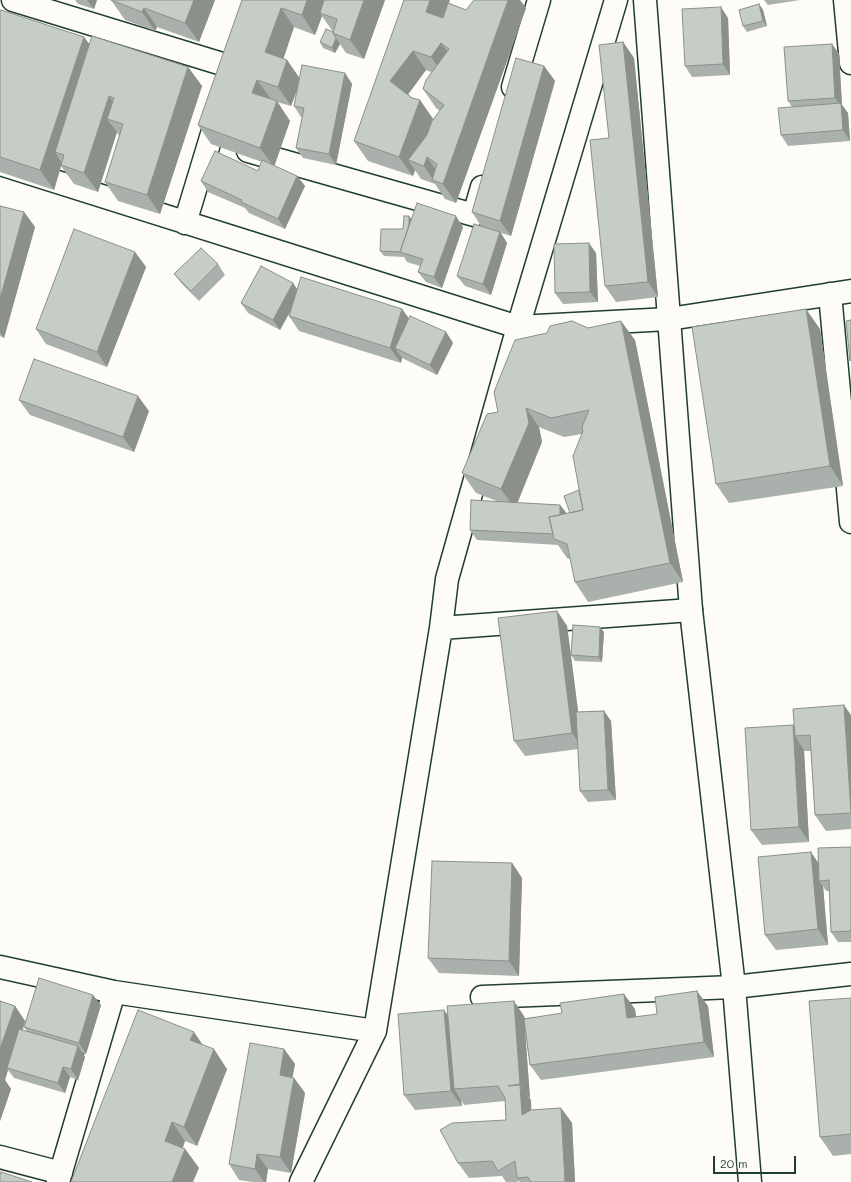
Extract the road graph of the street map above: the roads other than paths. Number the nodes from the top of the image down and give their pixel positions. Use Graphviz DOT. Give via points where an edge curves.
graph roads {
  1 [pos="5,0"];
  2 [pos="13,0"];
  3 [pos="539,0"];
  4 [pos="616,0"];
  5 [pos="645,0"];
  6 [pos="845,0"];
  7 [pos="0,15"];
  8 [pos="238,45"];
  9 [pos="851,63"];
  10 [pos="232,67"];
  11 [pos="507,104"];
  12 [pos="210,140"];
  13 [pos="0,164"];
  14 [pos="487,170"];
  15 [pos="186,223"];
  16 [pos="851,291"];
  17 [pos="830,294"];
  18 [pos="669,319"];
  19 [pos="518,327"];
  20 [pos="851,522"];
  21 [pos="691,610"];
  22 [pos="441,628"];
  23 [pos="0,966"];
  24 [pos="851,974"];
  25 [pos="734,987"];
  26 [pos="114,992"];
  27 [pos="482,998"];
  28 [pos="375,1031"];
  29 [pos="0,1157"];
  30 [pos="60,1177"];
  31 [pos="301,1182"];
  32 [pos="750,1182"];
  1 -- 7 [label="street"];
  2 -- 10 [label="street"];
  3 -- 11 [label="street"];
  4 -- 19 [label="street"];
  5 -- 18 [label="street"];
  6 -- 9 [label="street"];
  8 -- 10 [label="street"];
  10 -- 12 [label="street"];
  12 -- 14 [label="street" via="474,215"];
  12 -- 15 [label="street"];
  13 -- 15 [label="street"];
  15 -- 19 [label="street"];
  16 -- 17 [label="street"];
  17 -- 18 [label="street"];
  17 -- 20 [label="street"];
  18 -- 19 [label="street"];
  18 -- 21 [label="street"];
  19 -- 22 [label="street" via="447,579"];
  21 -- 22 [label="street"];
  21 -- 25 [label="street"];
  22 -- 28 [label="street"];
  23 -- 26 [label="street"];
  24 -- 25 [label="street"];
  25 -- 27 [label="street"];
  25 -- 32 [label="street"];
  26 -- 28 [label="street"];
  26 -- 30 [label="street"];
  28 -- 31 [label="street"];
  29 -- 30 [label="street"];
}
